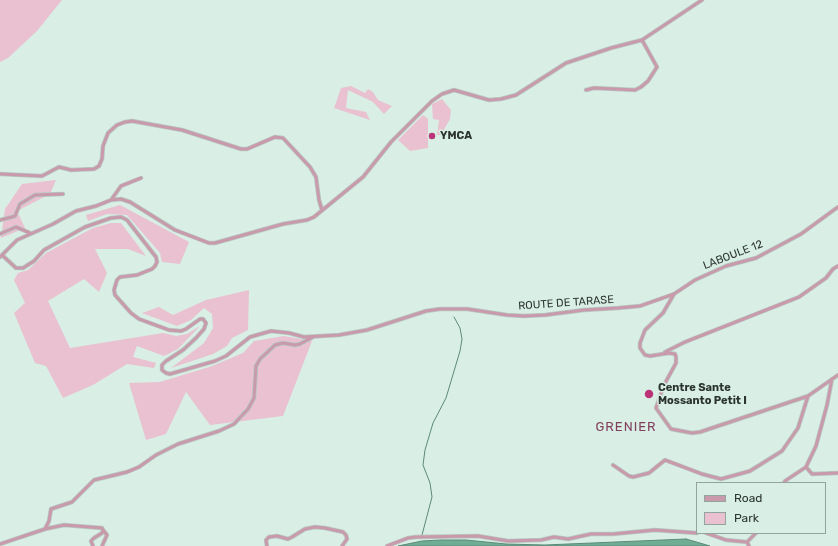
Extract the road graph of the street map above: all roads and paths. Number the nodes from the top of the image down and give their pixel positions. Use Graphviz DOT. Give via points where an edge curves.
graph roads {
  1 [pos="702,0"];
  2 [pos="642,40"];
  3 [pos="586,90"];
  4 [pos="0,174"];
  5 [pos="141,178"];
  6 [pos="63,194"];
  7 [pos="112,200"];
  8 [pos="838,207"];
  9 [pos="322,210"];
  10 [pos="0,220"];
  11 [pos="30,233"];
  12 [pos="0,234"];
  13 [pos="1,256"];
  14 [pos="838,266"];
  15 [pos="674,294"];
  16 [pos="313,337"];
  17 [pos="661,354"];
  18 [pos="838,375"];
  19 [pos="832,379"];
  20 [pos="808,396"];
  21 [pos="613,465"];
  22 [pos="806,467"];
  23 [pos="838,473"];
  24 [pos="784,482"];
  25 [pos="45,529"];
  26 [pos="103,530"];
  27 [pos="696,533"];
  28 [pos="709,534"];
  29 [pos="755,534"];
  30 [pos="747,542"];
  31 [pos="0,544"];
  32 [pos="93,546"];
  33 [pos="102,546"];
  34 [pos="267,546"];
  35 [pos="342,546"];
  36 [pos="387,546"];
  37 [pos="749,546"];
  1 -- 2 [label="street"];
  2 -- 3 [label="street" via="657,67 648,81 635,90"];
  2 -- 9 [label="street" via="566,63 516,94 500,99 489,100 454,90 442,94 391,142 363,177"];
  4 -- 9 [label="street" via="42,176 59,167 71,170 94,169 99,166 102,159 108,133 117,124 125,122 182,130 241,149 275,137 283,138 310,167 316,178"];
  5 -- 7 [label="street" via="120,186"];
  6 -- 10 [label="street" via="36,195 20,204 14,216"];
  7 -- 9 [label="street" via="130,202 175,230 208,243 231,240 283,224 307,220"];
  7 -- 11 [label="street" via="76,211"];
  8 -- 15 [label="street, LABOULE 12" via="801,234 756,258 726,266 695,280"];
  11 -- 12 [label="street" via="16,227"];
  11 -- 13 [label="street" via="17,240"];
  13 -- 16 [label="street, ROUTE DE TARASE" via="16,268 23,268 44,250 85,227 111,218 127,220 157,262 152,269 137,275 120,277 114,290 115,296 139,318 169,330 181,331 200,319 206,323 196,338 162,365 162,370 166,373 215,361 226,356 250,337 262,333 271,331"];
  14 -- 17 [label="street" via="799,297 691,339"];
  15 -- 16 [label="street, ROUTE DE TARASE" via="640,306 545,315 507,315 467,309 440,309 355,333"];
  15 -- 17 [label="street" via="663,313 645,330 640,343 645,355"];
  16 -- 25 [label="street" via="300,344 275,345 260,359 256,366 254,398 234,424 209,435 183,442 127,472 94,480 72,502 51,509"];
  17 -- 20 [label="street" via="672,353 676,358 676,364 664,385 656,408 671,429 700,432"];
  18 -- 19 [label="street"];
  19 -- 20 [label="street"];
  19 -- 22 [label="street" via="816,446"];
  20 -- 21 [label="street" via="798,428 782,451 750,471 721,479 664,460 649,473 633,477"];
  22 -- 23 [label="street" via="812,474"];
  22 -- 24 [label="street"];
  25 -- 26 [label="street" via="64,525 98,527"];
  25 -- 31 [label="street"];
  26 -- 32 [label="street" via="92,540"];
  26 -- 33 [label="street" via="107,535"];
  27 -- 36 [label="street" via="655,530 591,534 568,539 554,537 508,541 478,536 416,536"];
  28 -- 30 [label="street" via="726,540"];
  29 -- 30 [label="street"];
  30 -- 37 [label="street"];
  34 -- 35 [label="street" via="266,540 269,537 288,539 305,529 315,527 343,532 347,540"];
}
